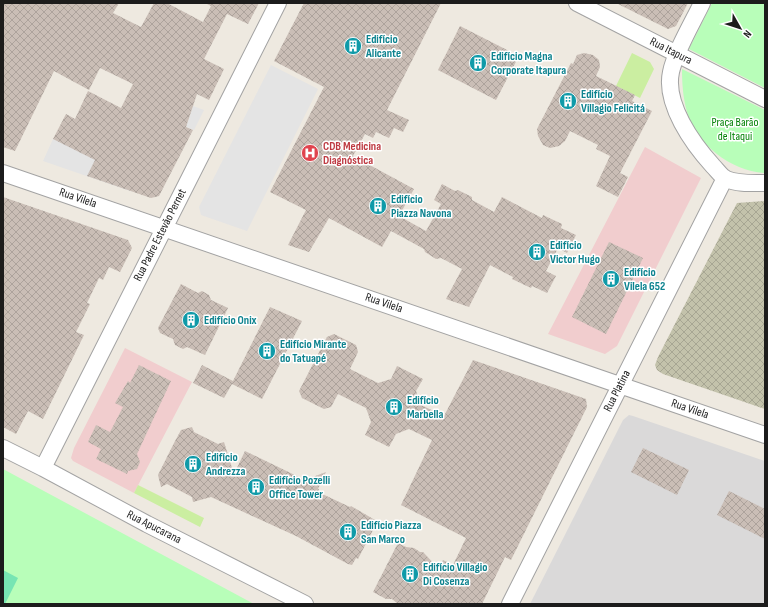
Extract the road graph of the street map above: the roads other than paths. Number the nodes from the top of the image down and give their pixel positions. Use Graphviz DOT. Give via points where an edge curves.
graph roads {
  1 [pos="278,3"];
  2 [pos="576,3"];
  3 [pos="702,3"];
  4 [pos="677,54"];
  5 [pos="765,99"];
  6 [pos="3,172"];
  7 [pos="725,178"];
  8 [pos="765,184"];
  9 [pos="164,228"];
  10 [pos="621,384"];
  11 [pos="765,435"];
  12 [pos="3,448"];
  13 [pos="43,468"];
  14 [pos="305,604"];
  15 [pos="510,604"];
  1 -- 9 [label="street, Rua Padre Estevão Pernet"];
  2 -- 4 [label="street, Rua Itapura"];
  3 -- 4 [label="street"];
  4 -- 5 [label="street, Rua Itapura"];
  4 -- 7 [label="street" via="671,71 672,97 694,143"];
  6 -- 9 [label="street, Rua Vilela"];
  7 -- 8 [label="street" via="738,183"];
  7 -- 10 [label="street, Rua Platina"];
  9 -- 10 [label="street, Rua Vilela"];
  9 -- 13 [label="street, Rua Padre Estevão Pernet"];
  10 -- 11 [label="street, Rua Vilela"];
  10 -- 15 [label="street, Rua Platina"];
  12 -- 13 [label="street, Rua Apucarana"];
  13 -- 14 [label="street, Rua Apucarana"];
}
